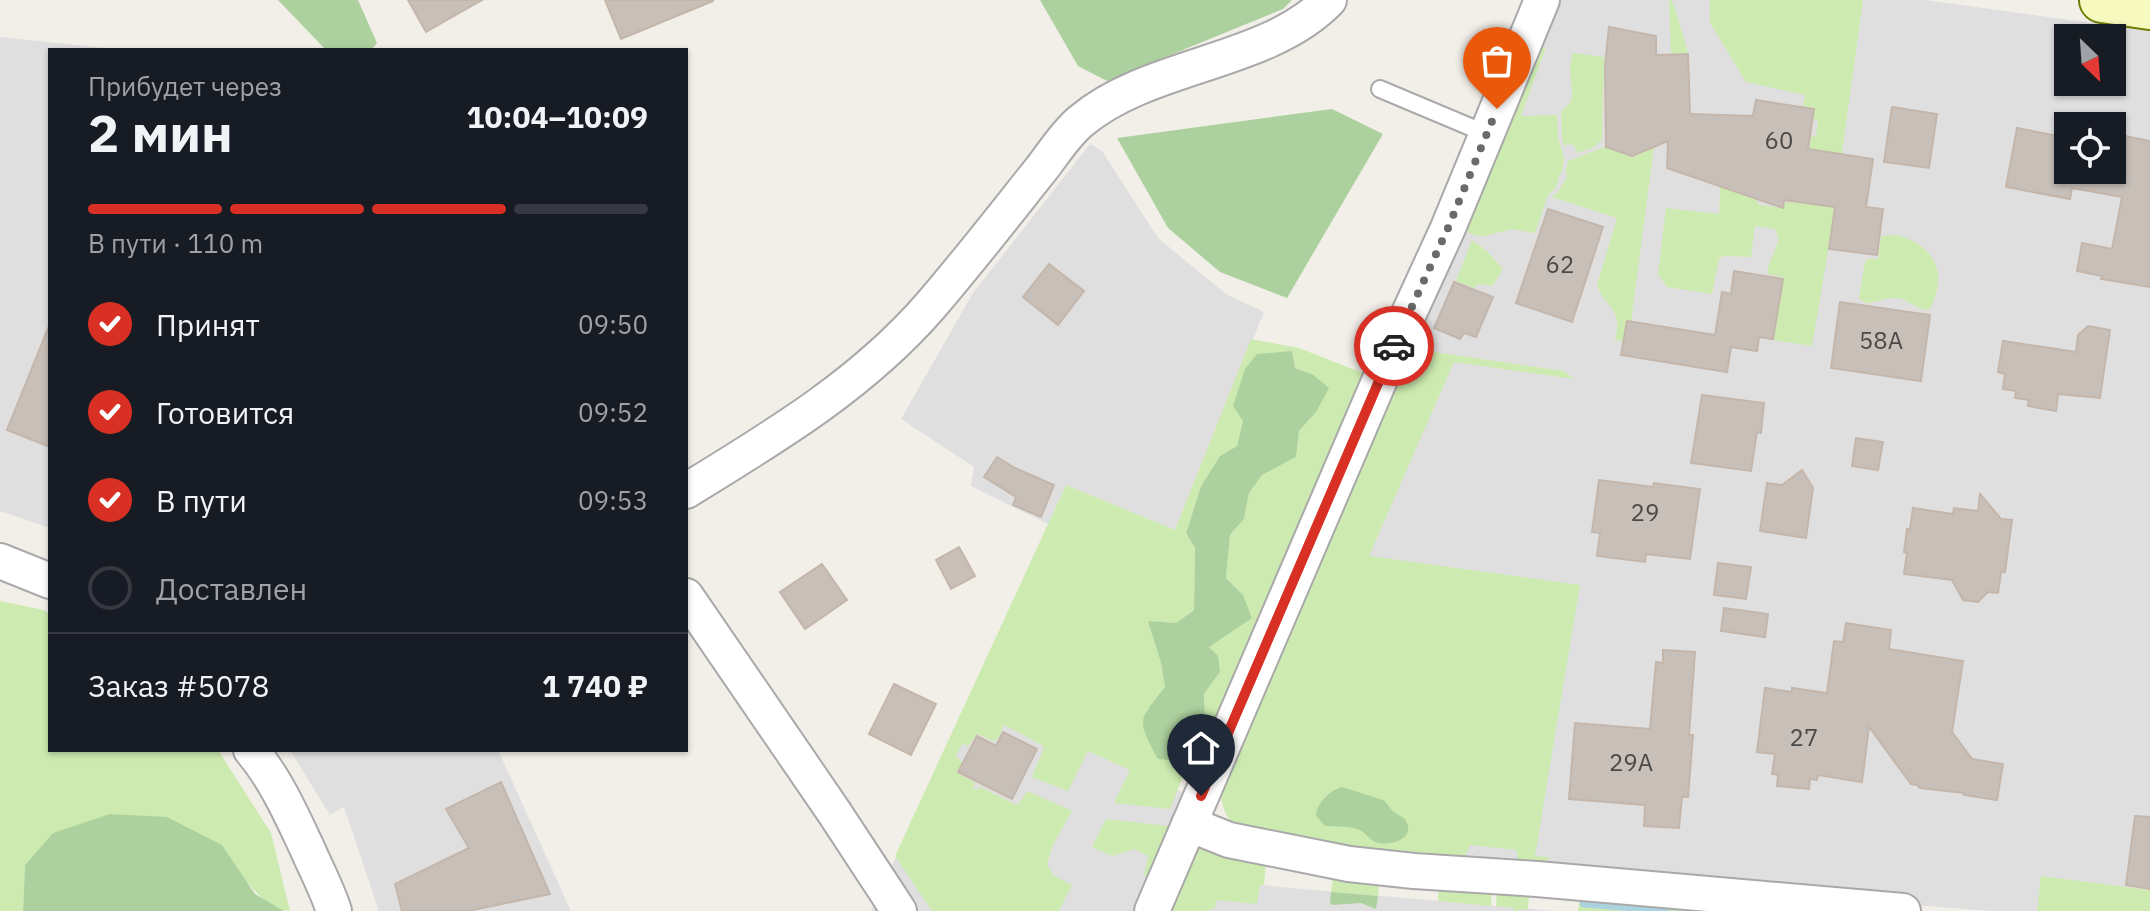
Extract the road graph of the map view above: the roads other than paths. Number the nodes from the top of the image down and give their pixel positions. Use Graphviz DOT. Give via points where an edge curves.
graph roads {
  1 [pos="1329,0"];
  2 [pos="1542,0"];
  3 [pos="2102,0"];
  4 [pos="2150,7"];
  5 [pos="1380,89"];
  6 [pos="1487,134"];
  7 [pos="688,490"];
  8 [pos="0,561"];
  9 [pos="48,580"];
  10 [pos="688,599"];
  11 [pos="253,752"];
  12 [pos="1189,824"];
  13 [pos="1695,902"];
  14 [pos="334,911"];
  15 [pos="899,911"];
  16 [pos="1152,911"];
  17 [pos="1903,911"];
  1 -- 7 [label="street" via="1276,36 1125,93 1079,123 895,343 842,390"];
  2 -- 6 [label="street"];
  3 -- 4 [label="street"];
  5 -- 6 [label="lane"];
  6 -- 12 [label="street"];
  8 -- 9 [label="street"];
  10 -- 15 [label="street"];
  11 -- 14 [label="street" via="290,813"];
  12 -- 13 [label="street" via="1229,840 1349,864 1537,879"];
  12 -- 16 [label="street"];
  13 -- 17 [label="street"];
}
